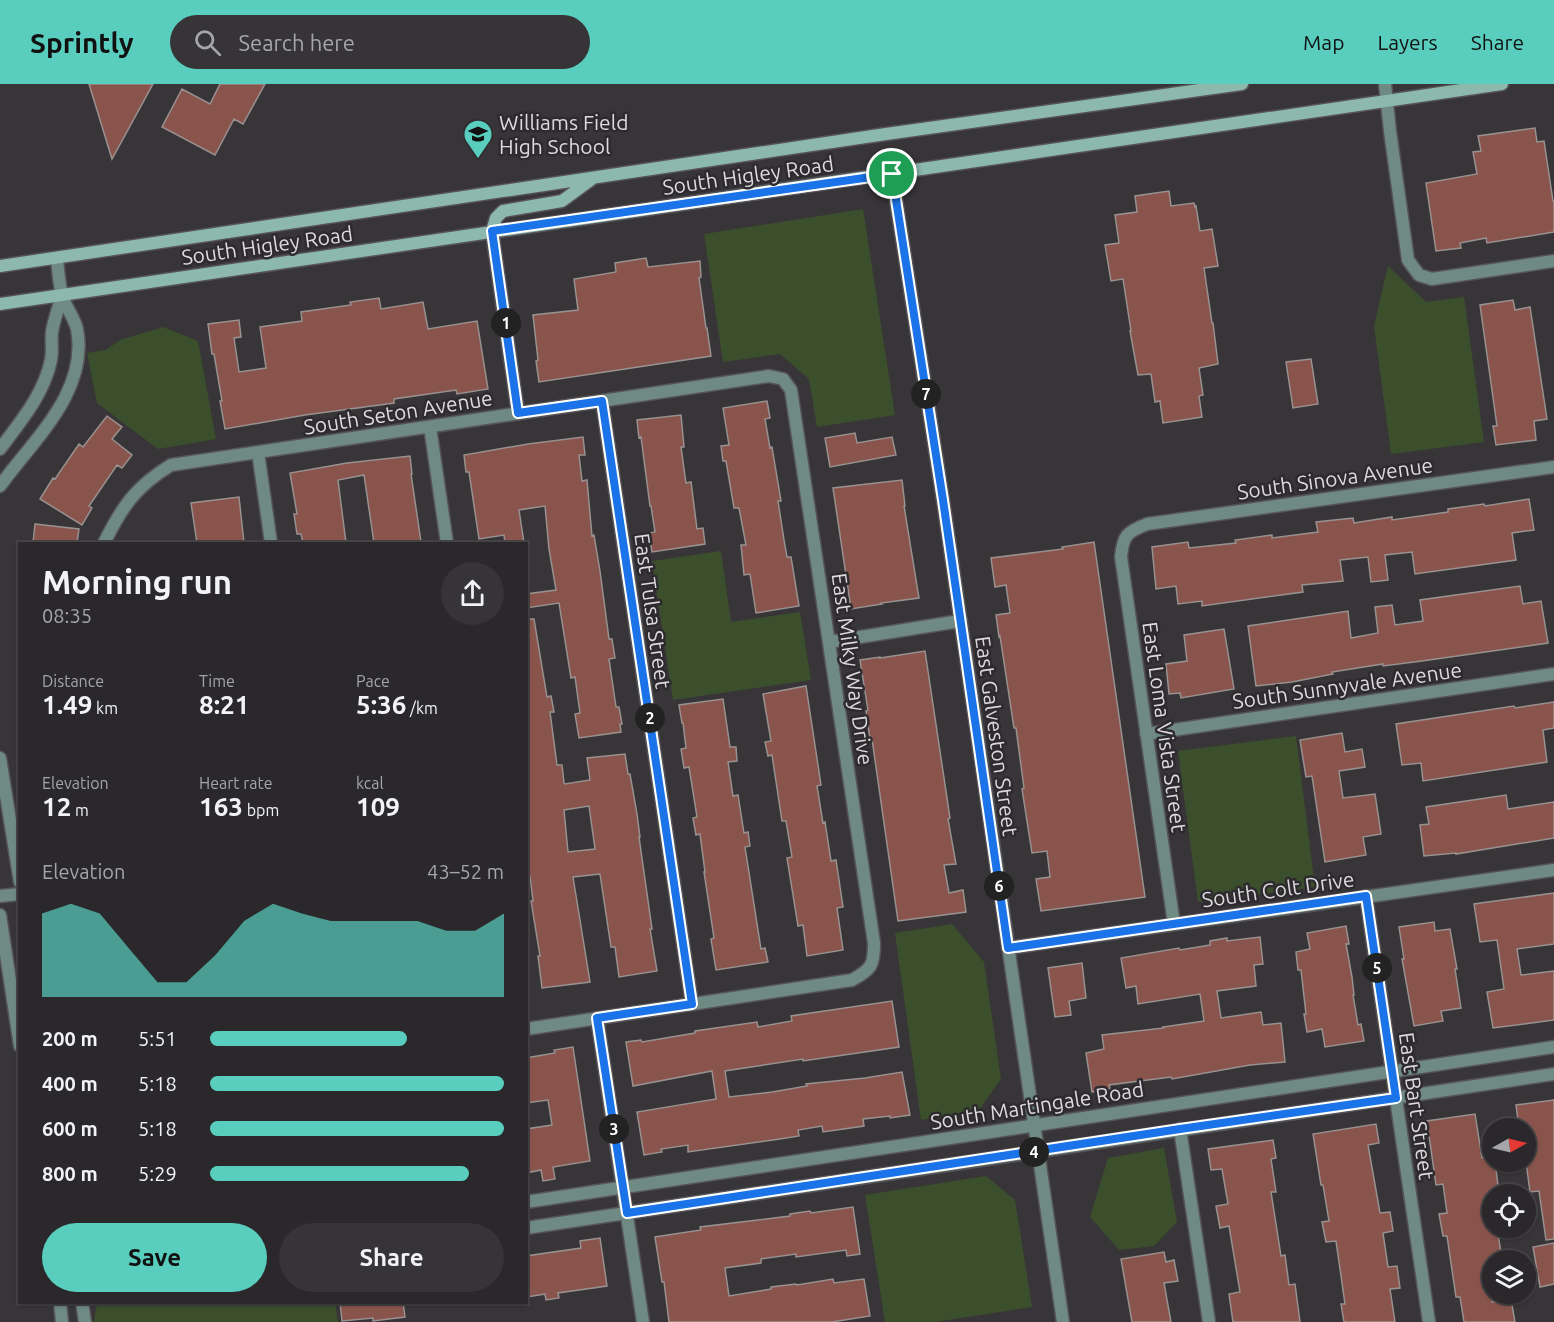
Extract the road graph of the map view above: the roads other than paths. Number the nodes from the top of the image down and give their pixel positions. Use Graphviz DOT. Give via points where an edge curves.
graph roads {
  1 [pos="1242,84"];
  2 [pos="1386,84"];
  3 [pos="1502,84"];
  4 [pos="1386,101"];
  5 [pos="889,155"];
  6 [pos="892,174"];
  7 [pos="593,179"];
  8 [pos="492,231"];
  9 [pos="57,258"];
  10 [pos="1554,261"];
  11 [pos="0,266"];
  12 [pos="62,295"];
  13 [pos="0,304"];
  14 [pos="783,379"];
  15 [pos="602,401"];
  16 [pos="518,413"];
  17 [pos="430,427"];
  18 [pos="0,449"];
  19 [pos="258,452"];
  20 [pos="1554,466"];
  21 [pos="0,486"];
  22 [pos="1125,536"];
  23 [pos="105,542"];
  24 [pos="271,542"];
  25 [pos="447,542"];
  26 [pos="960,621"];
  27 [pos="829,642"];
  28 [pos="1554,674"];
  29 [pos="1146,734"];
  30 [pos="0,758"];
  31 [pos="18,870"];
  32 [pos="1554,870"];
  33 [pos="18,894"];
  34 [pos="0,896"];
  35 [pos="1366,896"];
  36 [pos="0,915"];
  37 [pos="1174,924"];
  38 [pos="1008,948"];
  39 [pos="692,1004"];
  40 [pos="597,1018"];
  41 [pos="528,1029"];
  42 [pos="18,1037"];
  43 [pos="1554,1047"];
  44 [pos="1392,1071"];
  45 [pos="1554,1074"];
  46 [pos="1396,1098"];
  47 [pos="1034,1124"];
  48 [pos="1180,1129"];
  49 [pos="1039,1151"];
  50 [pos="623,1187"];
  51 [pos="528,1202"];
  52 [pos="627,1213"];
  53 [pos="528,1228"];
  54 [pos="60,1304"];
  55 [pos="82,1304"];
  56 [pos="63,1322"];
  57 [pos="85,1322"];
  58 [pos="643,1322"];
  59 [pos="1063,1322"];
  60 [pos="1209,1322"];
  61 [pos="1429,1322"];
  1 -- 7 [label="main road, South Higley Road"];
  2 -- 4 [label="street"];
  3 -- 4 [label="main road, South Higley Road"];
  4 -- 6 [label="main road, South Higley Road"];
  4 -- 10 [label="street" via="1408,260 1419,275 1432,279"];
  5 -- 6 [label="street, East Galveston Street"];
  6 -- 8 [label="main road, South Higley Road"];
  6 -- 26 [label="street, East Galveston Street"];
  7 -- 8 [label="main road" via="562,201 503,211"];
  7 -- 9 [label="main road, South Higley Road"];
  8 -- 12 [label="main road, South Higley Road"];
  8 -- 16 [label="street"];
  9 -- 11 [label="main road, South Higley Road"];
  9 -- 12 [label="street"];
  12 -- 13 [label="main road, South Higley Road"];
  12 -- 18 [label="street" via="45,378 30,409"];
  12 -- 21 [label="street" via="76,326 77,363 73,377 58,411"];
  14 -- 15 [label="street, South Seton Avenue" via="769,376"];
  14 -- 27 [label="street, East Milky Way Drive" via="791,390"];
  15 -- 16 [label="street, South Seton Avenue"];
  15 -- 39 [label="street, East Tulsa Street"];
  16 -- 17 [label="street, South Seton Avenue"];
  17 -- 19 [label="street, South Seton Avenue"];
  17 -- 25 [label="street"];
  19 -- 23 [label="street, South Seton Avenue" via="171,465 135,492"];
  19 -- 24 [label="street"];
  20 -- 22 [label="street, South Sinova Avenue" via="1147,524"];
  22 -- 29 [label="street, East Loma Vista Street" via="1121,557"];
  26 -- 27 [label="street"];
  26 -- 38 [label="street, East Galveston Street"];
  27 -- 39 [label="street, East Milky Way Drive" via="874,959 864,974 852,980"];
  28 -- 29 [label="street, South Sunnyvale Avenue"];
  29 -- 37 [label="street, East Loma Vista Street"];
  30 -- 31 [label="street"];
  32 -- 35 [label="street, South Colt Drive"];
  33 -- 34 [label="street"];
  35 -- 37 [label="street, South Colt Drive"];
  35 -- 44 [label="street, East Bart Street"];
  36 -- 42 [label="street"];
  37 -- 38 [label="street, South Colt Drive"];
  38 -- 47 [label="street, East Galveston Street"];
  39 -- 40 [label="street"];
  40 -- 41 [label="street"];
  40 -- 50 [label="street"];
  43 -- 44 [label="street, South Martingale Road"];
  44 -- 46 [label="street, East Bart Street"];
  44 -- 47 [label="street, South Martingale Road"];
  45 -- 46 [label="street"];
  46 -- 48 [label="street"];
  46 -- 61 [label="street, East Bart Street"];
  47 -- 49 [label="street, East Galveston Street"];
  47 -- 50 [label="street, South Martingale Road"];
  48 -- 49 [label="street"];
  48 -- 60 [label="street"];
  49 -- 52 [label="street"];
  49 -- 59 [label="street, East Galveston Street"];
  50 -- 51 [label="street, South Martingale Road"];
  50 -- 52 [label="street"];
  52 -- 53 [label="street"];
  52 -- 58 [label="street"];
  54 -- 56 [label="street"];
  55 -- 57 [label="street"];
}
